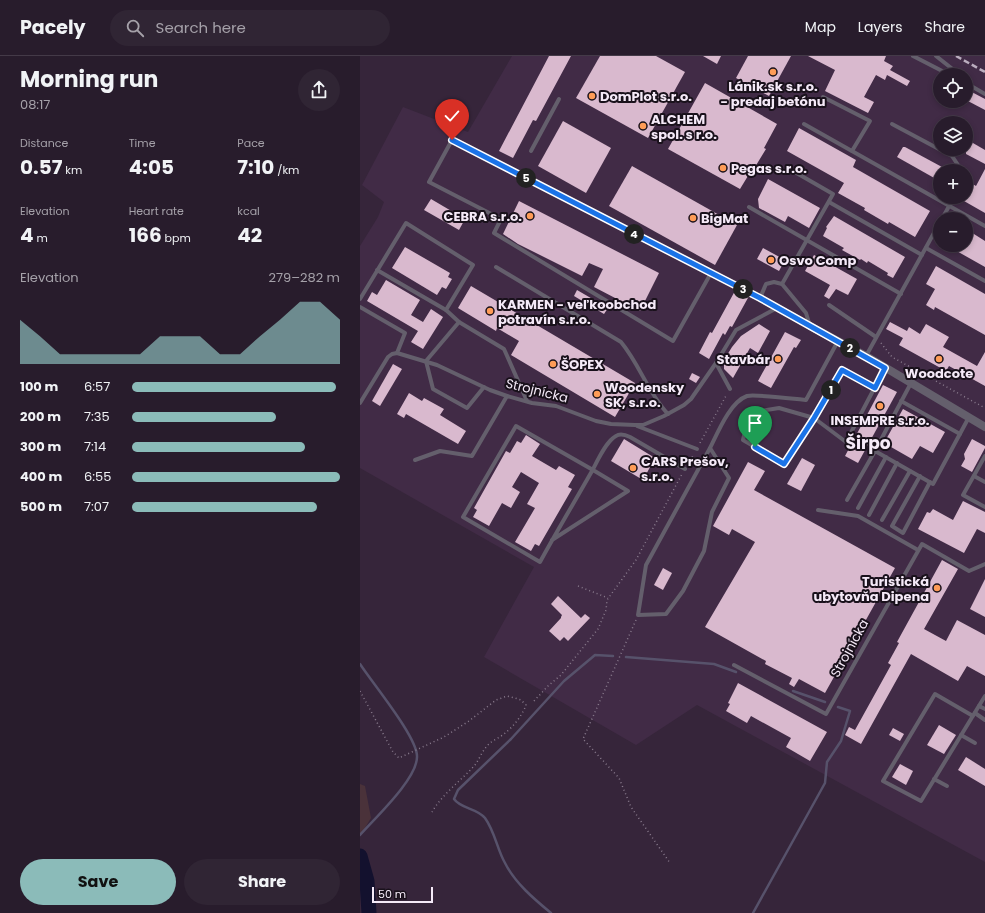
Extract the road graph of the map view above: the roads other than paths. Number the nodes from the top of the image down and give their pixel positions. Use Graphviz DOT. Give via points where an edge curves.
graph roads {
  1 [pos="913,56"];
  2 [pos="936,56"];
  3 [pos="936,68"];
  4 [pos="951,68"];
  5 [pos="973,87"];
  6 [pos="985,94"];
  7 [pos="823,97"];
  8 [pos="559,99"];
  9 [pos="804,124"];
  10 [pos="892,124"];
  11 [pos="531,151"];
  12 [pos="852,151"];
  13 [pos="957,164"];
  14 [pos="793,171"];
  15 [pos="829,202"];
  16 [pos="949,205"];
  17 [pos="749,207"];
  18 [pos="946,212"];
  19 [pos="985,226"];
  20 [pos="933,235"];
  21 [pos="807,240"];
  22 [pos="926,248"];
  23 [pos="922,255"];
  24 [pos="496,267"];
  25 [pos="377,270"];
  26 [pos="711,273"];
  27 [pos="985,281"];
  28 [pos="782,284"];
  29 [pos="901,294"];
  30 [pos="760,298"];
  31 [pos="360,299"];
  32 [pos="829,305"];
  33 [pos="360,307"];
  34 [pos="777,308"];
  35 [pos="446,310"];
  36 [pos="459,322"];
  37 [pos="810,326"];
  38 [pos="876,338"];
  39 [pos="838,341"];
  40 [pos="397,353"];
  41 [pos="866,356"];
  42 [pos="426,361"];
  43 [pos="716,363"];
  44 [pos="885,368"];
  45 [pos="911,383"];
  46 [pos="484,387"];
  47 [pos="875,388"];
  48 [pos="730,389"];
  49 [pos="507,396"];
  50 [pos="527,401"];
  51 [pos="901,401"];
  52 [pos="360,403"];
  53 [pos="668,414"];
  54 [pos="814,418"];
  55 [pos="969,418"];
  56 [pos="635,426"];
  57 [pos="985,427"];
  58 [pos="960,434"];
  59 [pos="697,448"];
  60 [pos="710,448"];
  61 [pos="875,451"];
  62 [pos="985,456"];
  63 [pos="886,457"];
  64 [pos="415,460"];
  65 [pos="897,463"];
  66 [pos="685,468"];
  67 [pos="593,470"];
  68 [pos="910,471"];
  69 [pos="920,476"];
  70 [pos="974,476"];
  71 [pos="930,482"];
  72 [pos="985,482"];
  73 [pos="847,500"];
  74 [pos="985,507"];
  75 [pos="858,508"];
  76 [pos="818,510"];
  77 [pos="868,515"];
  78 [pos="882,520"];
  79 [pos="552,540"];
  80 [pos="918,550"];
  81 [pos="985,564"];
  82 [pos="734,665"];
  83 [pos="985,696"];
  84 [pos="979,706"];
  85 [pos="985,709"];
  86 [pos="974,715"];
  87 [pos="985,720"];
  88 [pos="961,735"];
  89 [pos="975,743"];
  90 [pos="934,779"];
  91 [pos="947,786"];
  1 -- 3 [label="lane"];
  2 -- 4 [label="lane"];
  5 -- 6 [label="lane"];
  7 -- 12 [label="lane" via="870,121"];
  8 -- 11 [label="lane"];
  9 -- 12 [label="lane"];
  10 -- 13 [label="lane" via="952,156"];
  12 -- 16 [label="lane"];
  14 -- 15 [label="lane" via="833,194"];
  15 -- 21 [label="lane"];
  15 -- 23 [label="lane"];
  16 -- 18 [label="lane"];
  16 -- 19 [label="lane"];
  17 -- 21 [label="lane"];
  20 -- 22 [label="lane"];
  21 -- 28 [label="lane"];
  21 -- 29 [label="lane"];
  22 -- 23 [label="lane"];
  22 -- 27 [label="lane"];
  23 -- 29 [label="lane"];
  24 -- 53 [label="lane" via="621,342"];
  25 -- 31 [label="lane"];
  25 -- 35 [label="lane"];
  25 -- 35 [label="lane" via="406,223 473,265"];
  26 -- 26 [label="lane" via="452,140 429,182 501,219 494,234 673,341"];
  26 -- 30 [label="lane"];
  28 -- 30 [label="lane" via="766,284"];
  28 -- 37 [label="lane" via="806,313"];
  29 -- 38 [label="lane"];
  30 -- 34 [label="lane"];
  32 -- 38 [label="lane"];
  33 -- 40 [label="lane" via="405,333"];
  34 -- 37 [label="lane"];
  34 -- 43 [label="lane, Strojnícka" via="736,330"];
  35 -- 36 [label="lane"];
  36 -- 42 [label="lane"];
  36 -- 50 [label="lane" via="504,349"];
  37 -- 39 [label="street"];
  38 -- 41 [label="lane"];
  39 -- 41 [label="street"];
  39 -- 60 [label="lane" via="806,400 748,396 735,404"];
  40 -- 42 [label="lane, Strojnícka"];
  40 -- 52 [label="lane" via="388,357"];
  41 -- 44 [label="street"];
  42 -- 46 [label="lane, Strojnícka"];
  42 -- 46 [label="lane" via="434,389 467,408"];
  43 -- 48 [label="lane"];
  43 -- 53 [label="lane, Strojnícka" via="690,399"];
  44 -- 45 [label="street"];
  44 -- 47 [label="lane"];
  45 -- 51 [label="lane"];
  45 -- 55 [label="street"];
  46 -- 49 [label="lane, Strojnícka"];
  47 -- 54 [label="lane" via="842,370"];
  47 -- 54 [label="lane" via="846,442"];
  49 -- 50 [label="lane, Strojnícka"];
  49 -- 64 [label="lane" via="472,456 440,451"];
  50 -- 56 [label="lane, Strojnícka" via="556,406 610,424"];
  51 -- 58 [label="lane"];
  51 -- 61 [label="lane"];
  53 -- 56 [label="lane, Strojnícka"];
  54 -- 54 [label="lane" via="779,408 761,411 746,427 743,440 784,464"];
  55 -- 57 [label="street"];
  55 -- 58 [label="lane"];
  56 -- 59 [label="lane"];
  58 -- 71 [label="lane" via="933,484"];
  60 -- 60 [label="lane" via="646,565 638,615 666,614 683,591 704,551 712,512 729,478"];
  61 -- 63 [label="lane"];
  61 -- 73 [label="lane"];
  62 -- 70 [label="lane"];
  63 -- 65 [label="lane"];
  63 -- 75 [label="lane"];
  65 -- 68 [label="lane"];
  65 -- 77 [label="lane"];
  66 -- 67 [label="lane" via="624,435 617,435 610,440"];
  67 -- 79 [label="lane"];
  67 -- 79 [label="lane" via="628,491"];
  67 -- 79 [label="lane" via="516,426 463,517 540,562"];
  68 -- 69 [label="lane"];
  68 -- 78 [label="lane"];
  69 -- 71 [label="lane"];
  69 -- 71 [label="lane" via="892,526 903,532"];
  70 -- 72 [label="lane"];
  70 -- 74 [label="lane" via="963,495"];
  76 -- 80 [label="lane" via="858,516"];
  80 -- 81 [label="lane" via="922,544 969,570"];
  80 -- 82 [label="lane, Strojnícka" via="826,714"];
  83 -- 84 [label="lane"];
  84 -- 85 [label="lane"];
  84 -- 86 [label="lane"];
  86 -- 87 [label="lane"];
  86 -- 88 [label="lane"];
  86 -- 90 [label="lane" via="935,694 883,781 921,802"];
  88 -- 89 [label="lane"];
  88 -- 90 [label="lane"];
  90 -- 91 [label="lane"];
}
